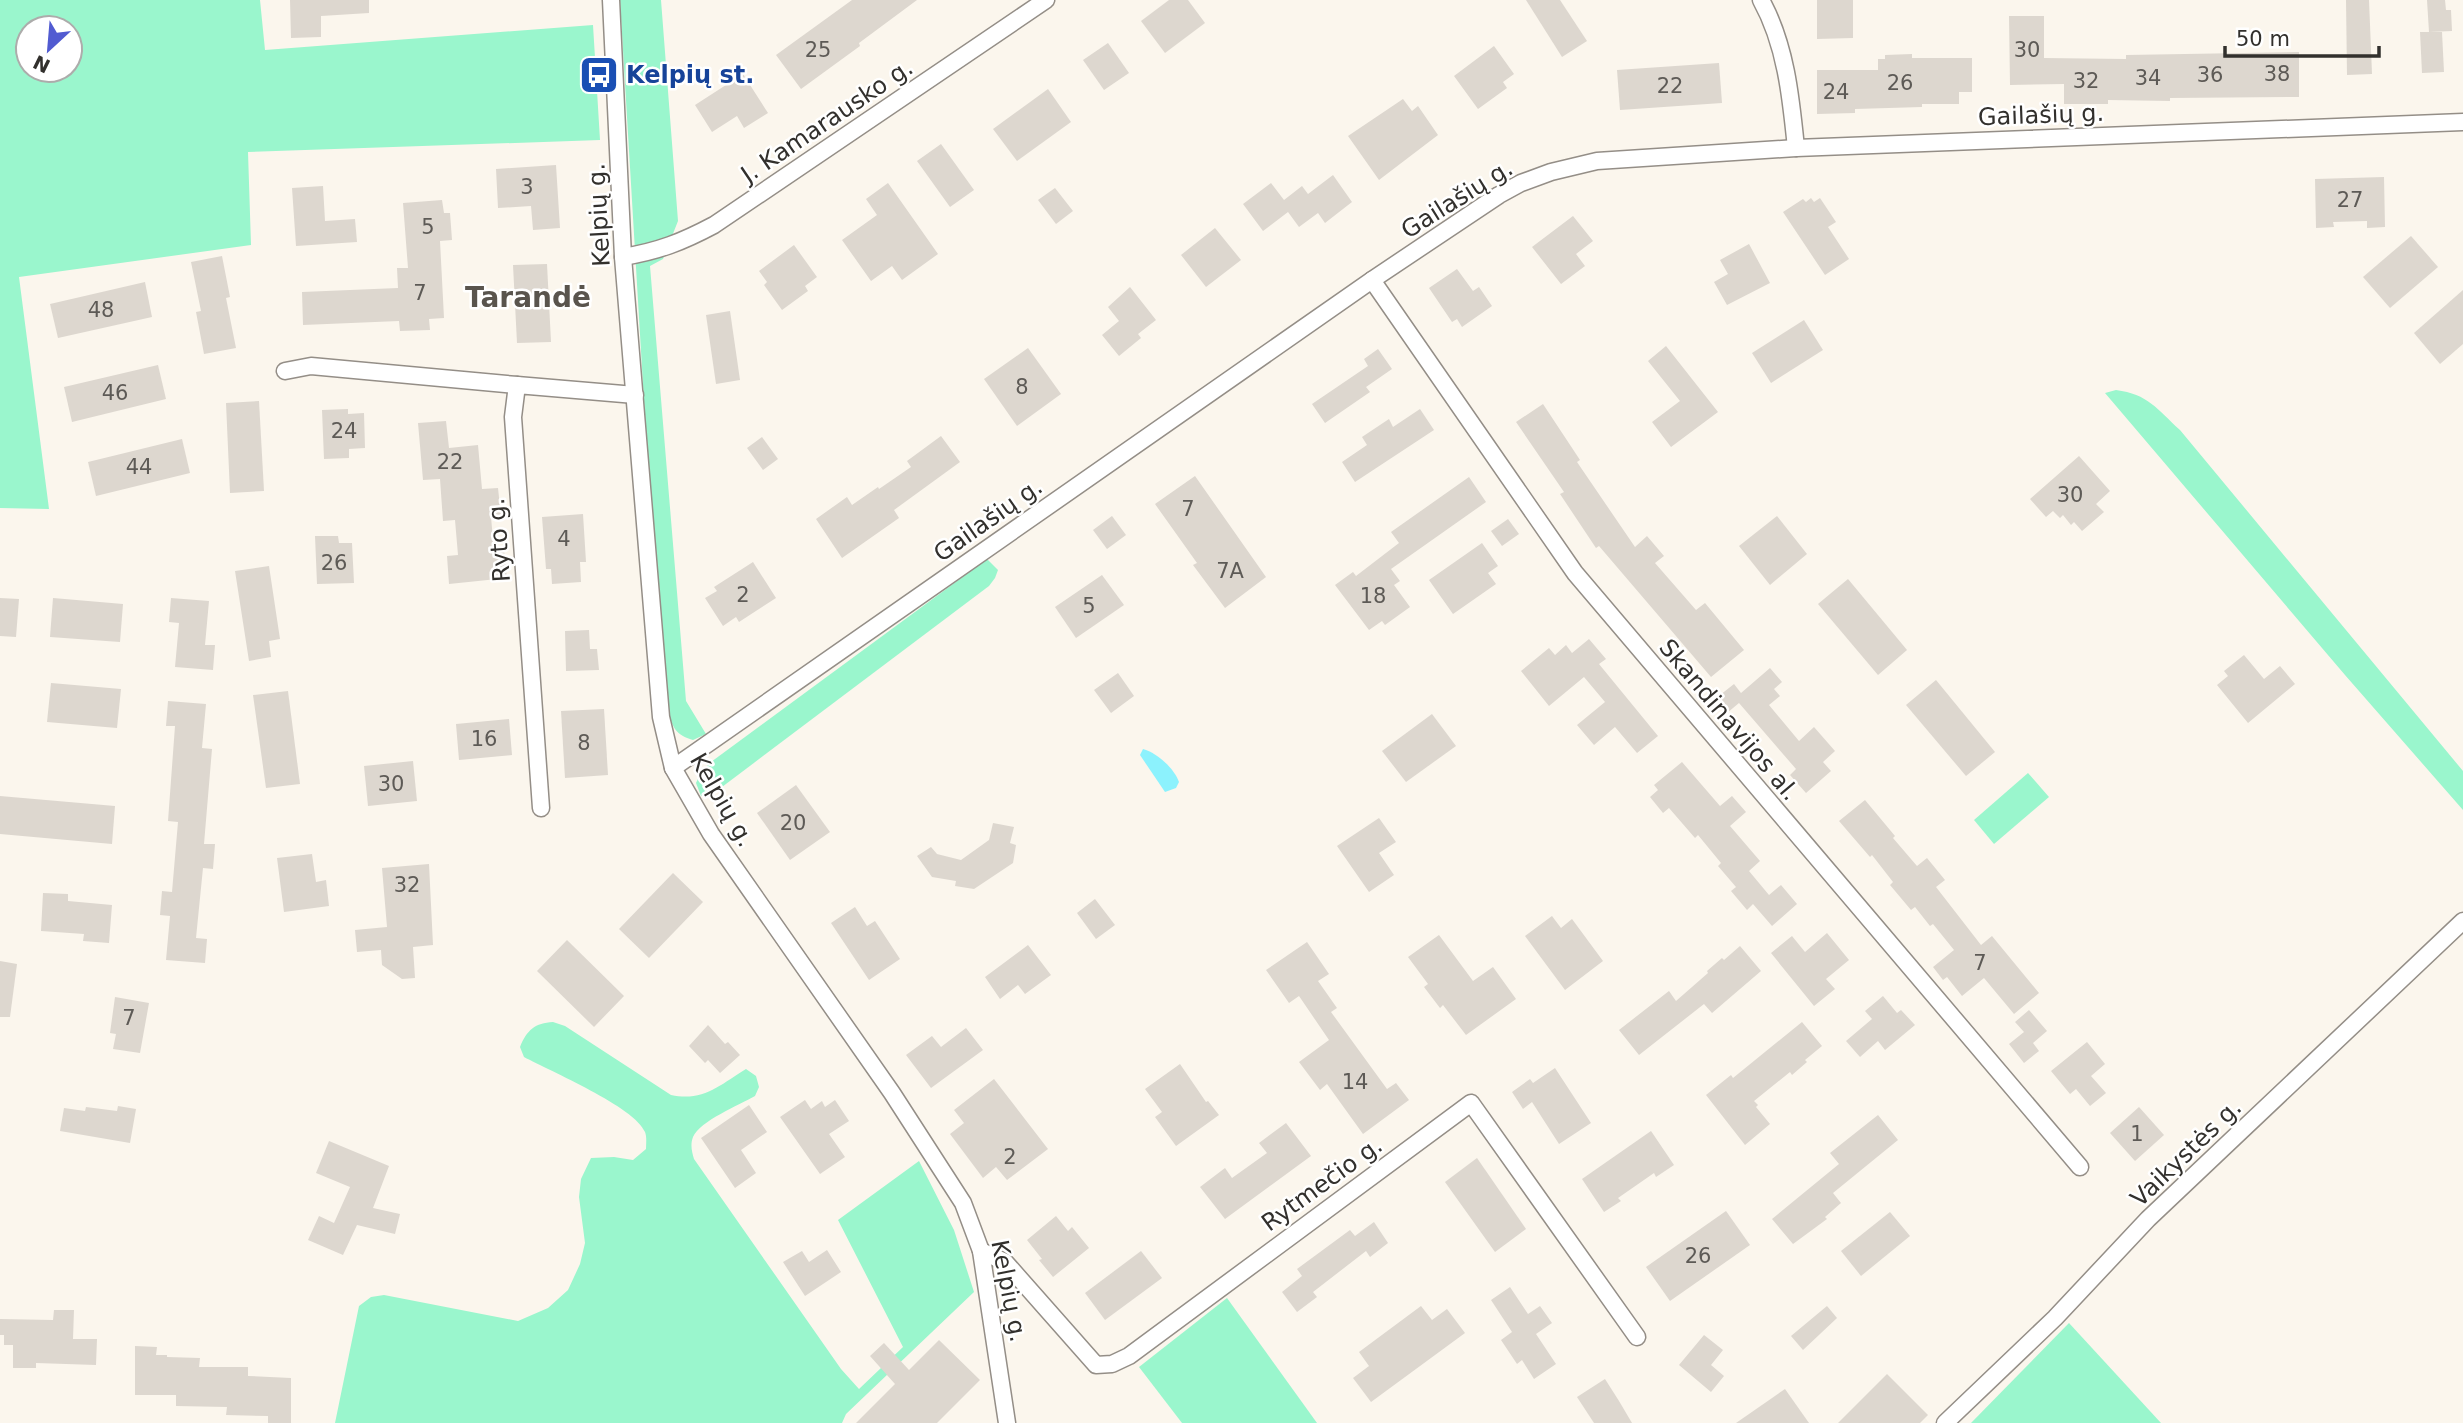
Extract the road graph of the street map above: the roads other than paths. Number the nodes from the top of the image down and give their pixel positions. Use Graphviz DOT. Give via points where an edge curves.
graph roads {
  1 [pos="611,0"];
  2 [pos="1046,0"];
  3 [pos="1761,0"];
  4 [pos="2463,122"];
  5 [pos="1796,148"];
  6 [pos="623,257"];
  7 [pos="1372,280"];
  8 [pos="285,371"];
  9 [pos="517,385"];
  10 [pos="635,394"];
  11 [pos="673,768"];
  12 [pos="541,808"];
  13 [pos="2463,921"];
  14 [pos="2080,1167"];
  15 [pos="981,1251"];
  16 [pos="1637,1337"];
  17 [pos="1007,1423"];
  18 [pos="1945,1423"];
  1 -- 6 [label="street, Kelpių g."];
  2 -- 6 [label="street, J. Kamarausko g." via="714,225 682,242"];
  3 -- 5 [label="street" via="1780,48"];
  4 -- 5 [label="street, Gailašių g."];
  5 -- 7 [label="street, Gailašių g." via="1597,162 1551,172 1499,195"];
  6 -- 10 [label="street, Kelpių g."];
  7 -- 11 [label="street, Gailašių g."];
  7 -- 14 [label="street, Skandinavijos al." via="1575,573"];
  8 -- 9 [label="street" via="311,366"];
  9 -- 10 [label="street"];
  9 -- 12 [label="street, Ryto g." via="513,416"];
  10 -- 11 [label="street, Kelpių g." via="661,716"];
  11 -- 15 [label="street, Kelpių g." via="711,834 963,1203"];
  13 -- 18 [label="street, Vaikystės g." via="2148,1219 2055,1318"];
  15 -- 16 [label="street, Rytmečio g." via="1005,1262 1096,1365 1112,1364 1129,1356 1471,1103"];
  15 -- 17 [label="street, Kelpių g."];
}
